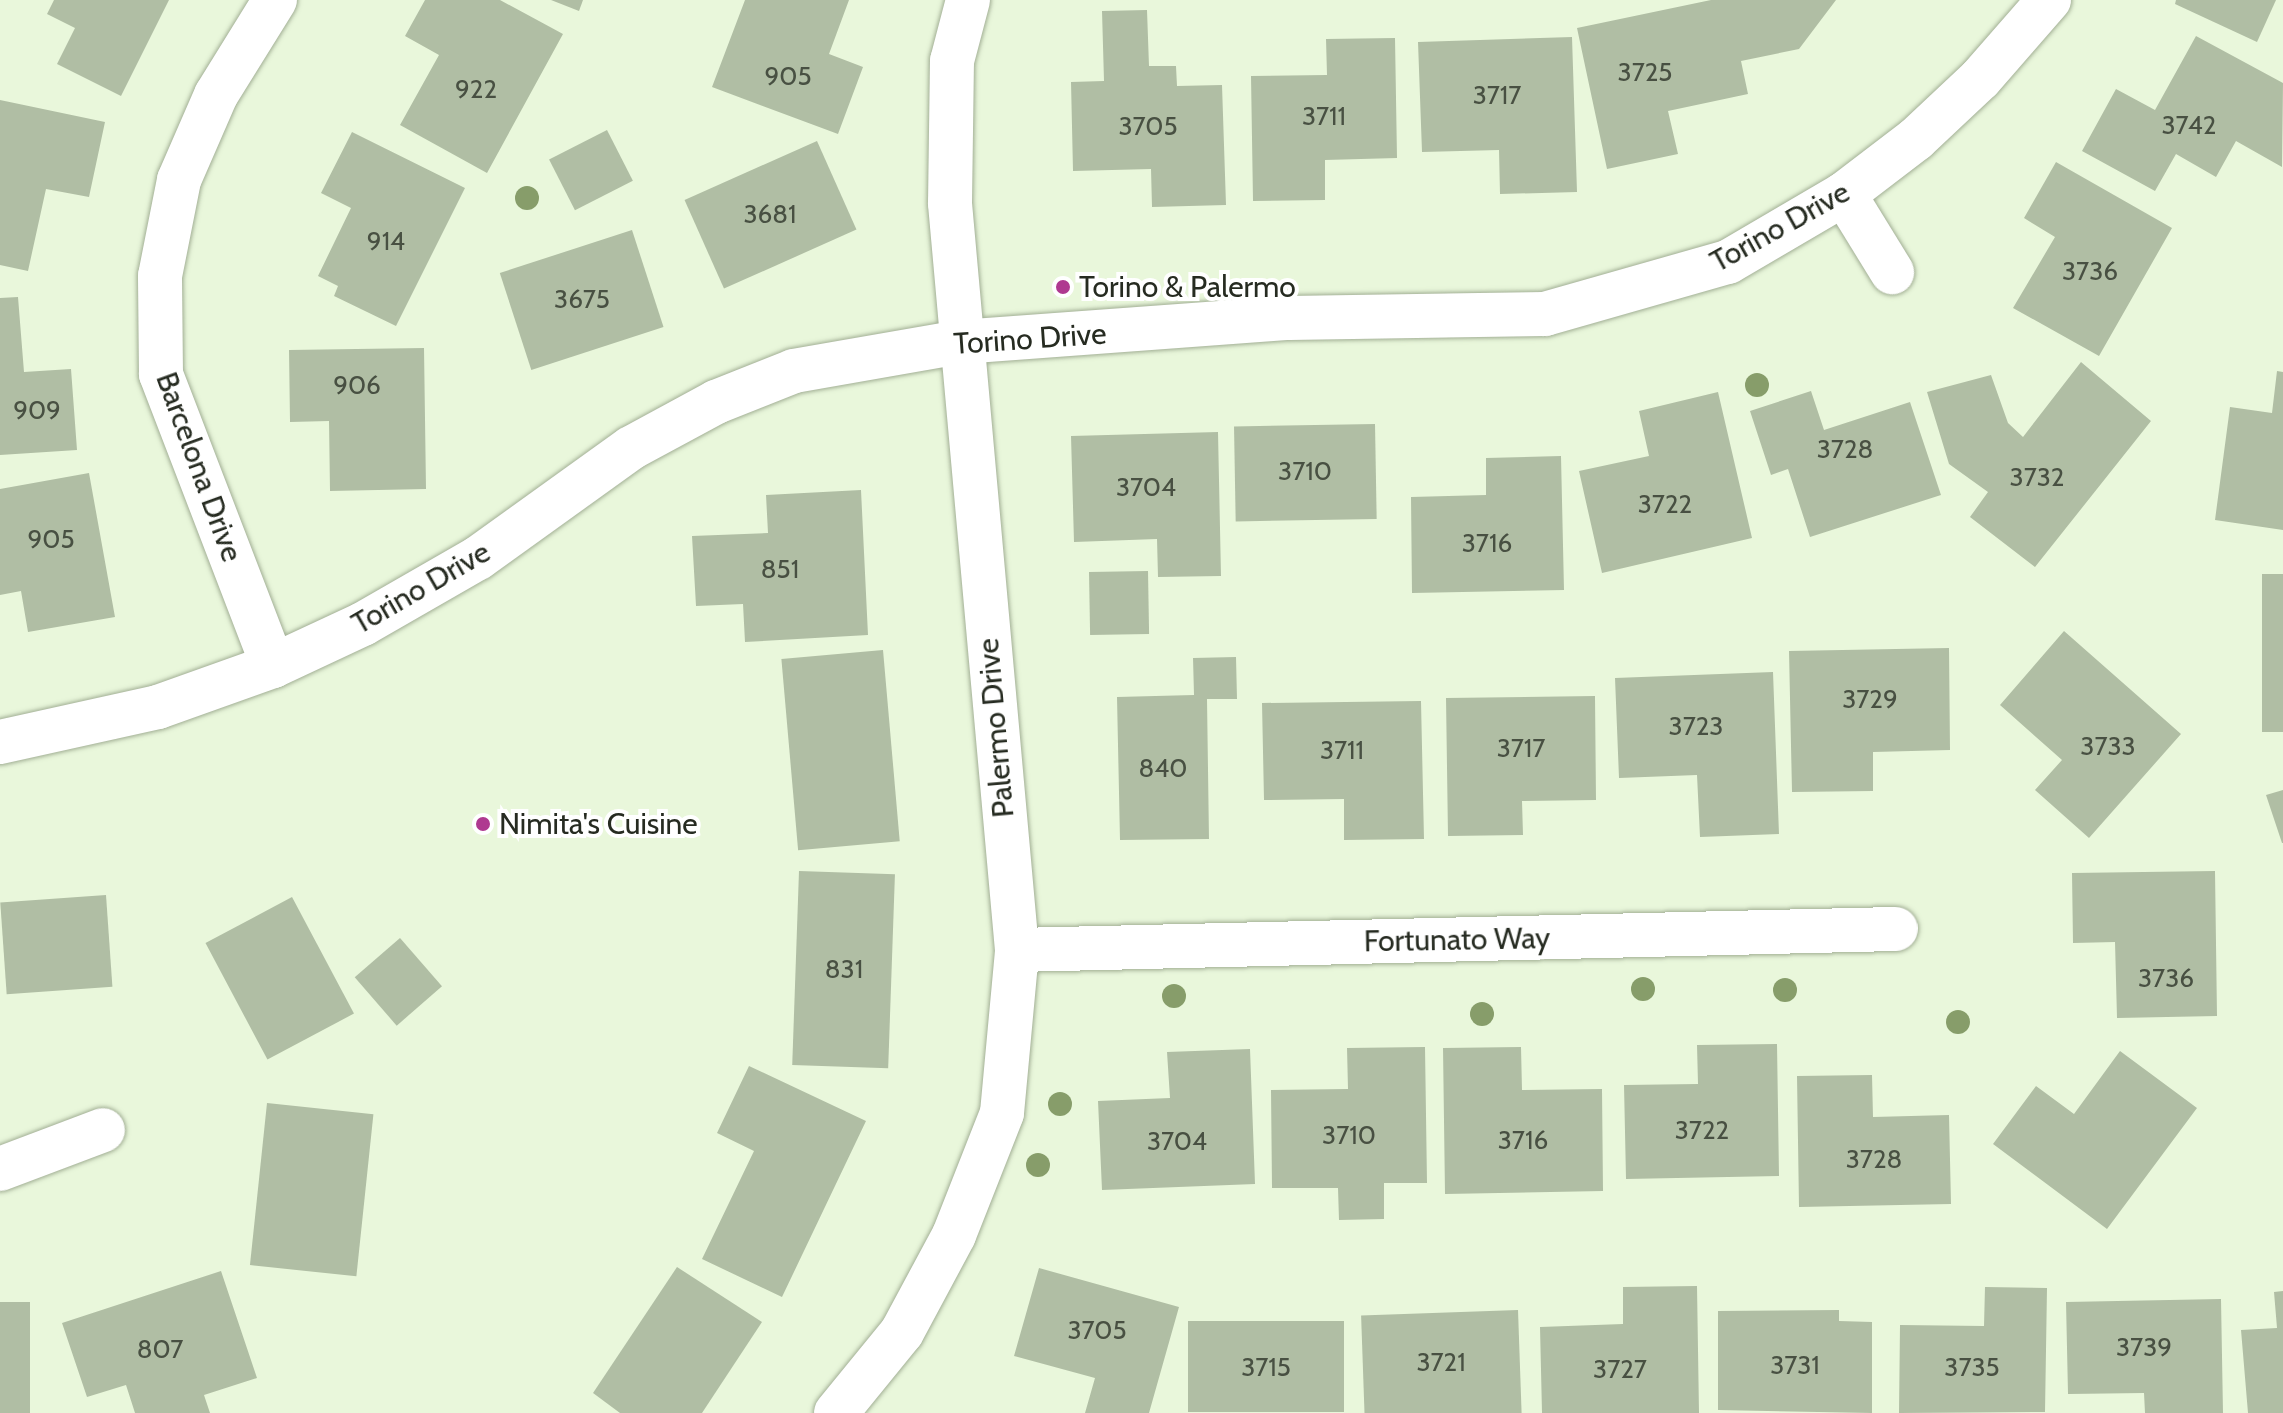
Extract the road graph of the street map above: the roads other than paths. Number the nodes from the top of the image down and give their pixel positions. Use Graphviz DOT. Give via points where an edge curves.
graph roads {
  1 [pos="275,0"];
  2 [pos="968,0"];
  3 [pos="2049,0"];
  4 [pos="1844,194"];
  5 [pos="1892,272"];
  6 [pos="960,342"];
  7 [pos="273,666"];
  8 [pos="0,742"];
  9 [pos="1896,929"];
  10 [pos="1017,950"];
  11 [pos="103,1130"];
  12 [pos="0,1169"];
  13 [pos="849,1409"];
  1 -- 7 [label="street, Barcelona Drive" via="216,95 179,180 160,276 161,374"];
  2 -- 6 [label="street, Palermo Drive" via="952,61 950,203"];
  3 -- 4 [label="street, Torino Drive" via="1980,79 1916,139"];
  4 -- 5 [label="street"];
  4 -- 6 [label="street, Torino Drive" via="1728,262 1545,314 1289,318"];
  6 -- 7 [label="street, Torino Drive" via="794,371 716,402 631,448 478,558 363,624"];
  6 -- 10 [label="street, Palermo Drive"];
  7 -- 8 [label="street, Torino Drive" via="158,707"];
  9 -- 10 [label="street, Fortunato Way"];
  10 -- 13 [label="street, Palermo Drive" via="1002,1113 954,1235 902,1332"];
  11 -- 12 [label="street"];
}
